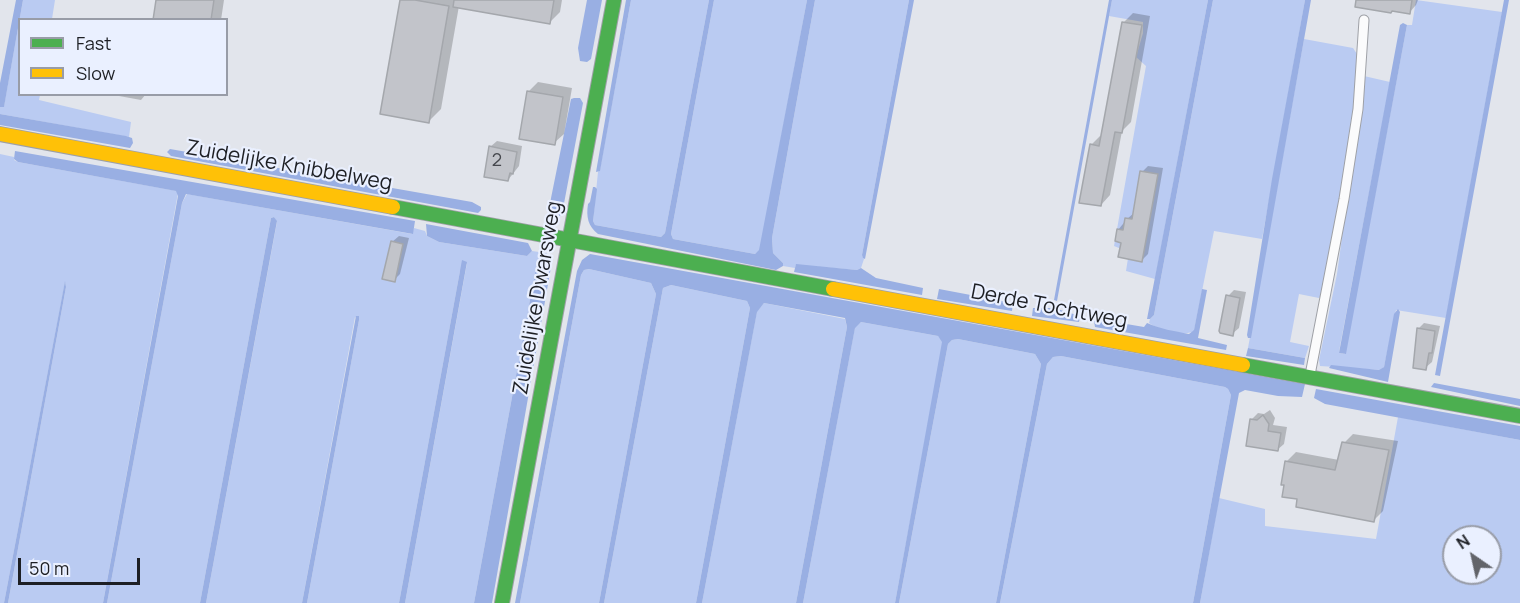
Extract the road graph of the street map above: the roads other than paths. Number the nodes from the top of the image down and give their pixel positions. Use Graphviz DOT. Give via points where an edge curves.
graph roads {
  1 [pos="614,0"];
  2 [pos="1364,20"];
  3 [pos="0,134"];
  4 [pos="571,239"];
  5 [pos="1310,377"];
  6 [pos="1520,416"];
  7 [pos="502,603"];
  1 -- 4 [label="street, Zuidelijke Dwarsweg"];
  2 -- 5 [label="lane" via="1356,121"];
  3 -- 4 [label="street, Zuidelijke Knibbelweg"];
  4 -- 5 [label="street, Derde Tochtweg"];
  4 -- 7 [label="street, Zuidelijke Dwarsweg"];
  5 -- 6 [label="street, Derde Tochtweg"];
}
